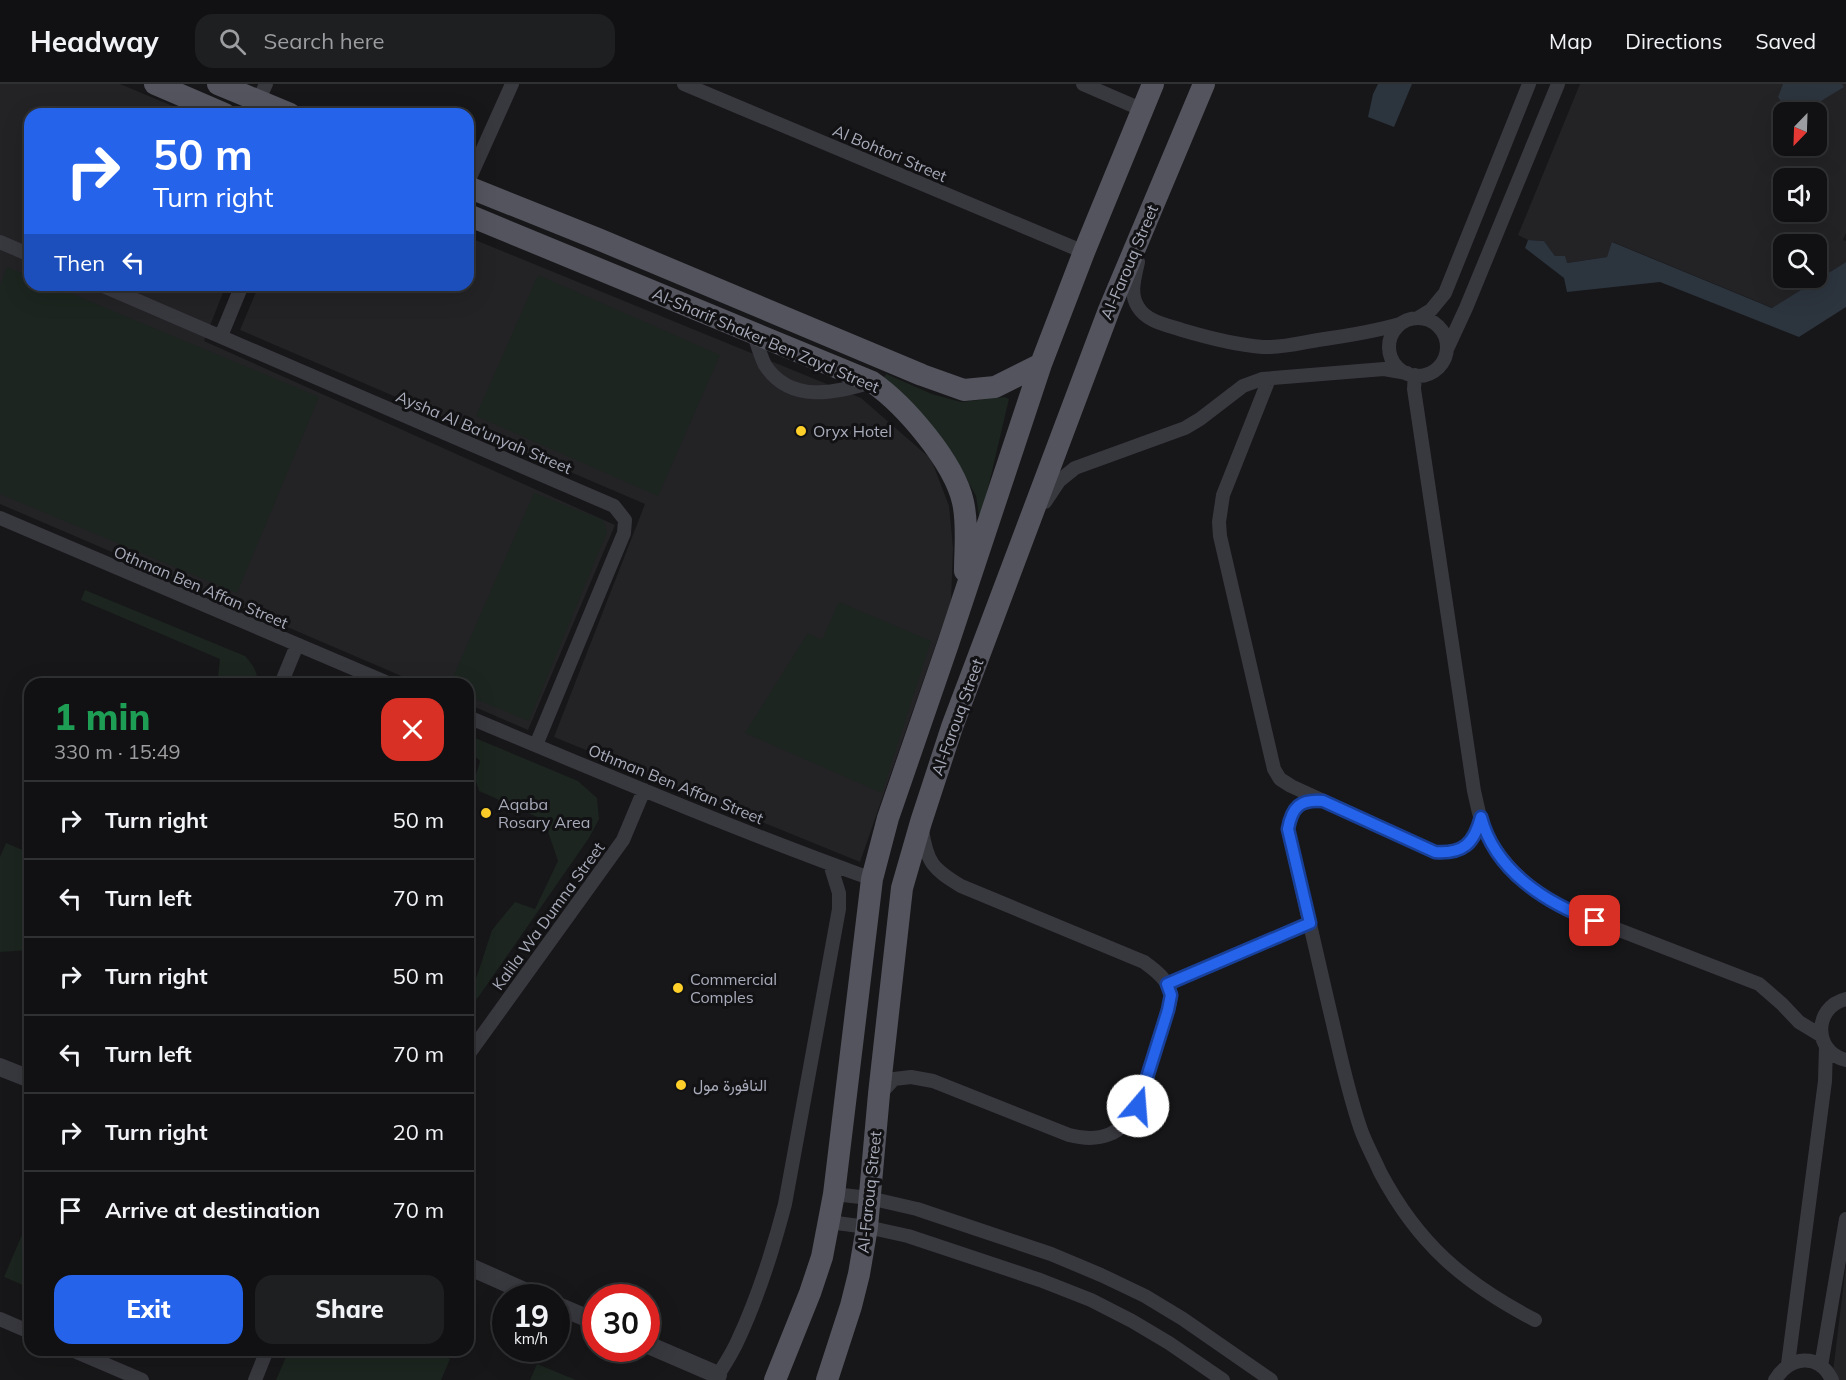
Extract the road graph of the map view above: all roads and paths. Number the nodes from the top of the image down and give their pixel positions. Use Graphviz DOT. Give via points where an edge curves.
graph roads {
  1 [pos="156,84"];
  2 [pos="218,84"];
  3 [pos="512,84"];
  4 [pos="684,84"];
  5 [pos="1083,84"];
  6 [pos="1153,84"];
  7 [pos="1204,84"];
  8 [pos="1529,84"];
  9 [pos="1558,84"];
  10 [pos="262,93"];
  11 [pos="211,108"];
  12 [pos="282,108"];
  13 [pos="1143,110"];
  14 [pos="474,169"];
  15 [pos="474,189"];
  16 [pos="1151,211"];
  17 [pos="474,218"];
  18 [pos="598,239"];
  19 [pos="0,242"];
  20 [pos="24,252"];
  21 [pos="1084,252"];
  22 [pos="589,266"];
  23 [pos="115,291"];
  24 [pos="240,291"];
  25 [pos="1418,318"];
  26 [pos="1400,324"];
  27 [pos="754,334"];
  28 [pos="221,336"];
  29 [pos="1447,349"];
  30 [pos="1041,364"];
  31 [pos="1411,374"];
  32 [pos="1269,379"];
  33 [pos="872,382"];
  34 [pos="0,518"];
  35 [pos="1025,535"];
  36 [pos="965,594"];
  37 [pos="297,645"];
  38 [pos="283,678"];
  39 [pos="376,678"];
  40 [pos="474,719"];
  41 [pos="536,745"];
  42 [pos="644,790"];
  43 [pos="1323,801"];
  44 [pos="1481,817"];
  45 [pos="921,822"];
  46 [pos="830,864"];
  47 [pos="872,879"];
  48 [pos="1310,923"];
  49 [pos="1167,984"];
  50 [pos="1846,999"];
  51 [pos="1824,1041"];
  52 [pos="474,1047"];
  53 [pos="1846,1060"];
  54 [pos="0,1067"];
  55 [pos="24,1077"];
  56 [pos="879,1094"];
  57 [pos="834,1194"];
  58 [pos="869,1198"];
  59 [pos="1846,1219"];
  60 [pos="829,1222"];
  61 [pos="867,1227"];
  62 [pos="474,1269"];
  63 [pos="508,1284"];
  64 [pos="0,1319"];
  65 [pos="1535,1320"];
  66 [pos="24,1329"];
  67 [pos="660,1351"];
  68 [pos="86,1356"];
  69 [pos="265,1356"];
  70 [pos="1788,1364"];
  71 [pos="1821,1366"];
  72 [pos="716,1377"];
  73 [pos="142,1380"];
  74 [pos="255,1380"];
  75 [pos="775,1380"];
  76 [pos="827,1380"];
  77 [pos="1223,1380"];
  78 [pos="1271,1380"];
  79 [pos="1775,1380"];
  80 [pos="1832,1380"];
  1 -- 11 [label="main road"];
  2 -- 10 [label="main road"];
  3 -- 14 [label="street"];
  4 -- 21 [label="street, Al Bohtori Street"];
  5 -- 13 [label="street"];
  6 -- 13 [label="main road, Al-Farouq Street"];
  7 -- 16 [label="main road, Al-Farouq Street"];
  8 -- 25 [label="street" via="1445,293"];
  9 -- 29 [label="street"];
  10 -- 12 [label="main road"];
  13 -- 21 [label="main road, Al-Farouq Street"];
  15 -- 18 [label="main road, Al-Sharif Shaker Ben Zayd Street"];
  16 -- 26 [label="street" via="1133,283 1138,307 1157,322 1215,340 1264,347 1378,331"];
  16 -- 35 [label="main road, Al-Farouq Street" via="1109,310"];
  17 -- 22 [label="main road, Al-Sharif Shaker Ben Zayd Street"];
  18 -- 22 [label="main road"];
  18 -- 30 [label="main road, Al-Sharif Shaker Ben Zayd Street" via="964,390 995,387"];
  19 -- 20 [label="street"];
  21 -- 30 [label="main road, Al-Farouq Street"];
  22 -- 27 [label="main road, Al-Sharif Shaker Ben Zayd Street"];
  23 -- 28 [label="street, Aysha Al Ba'unyah Street"];
  24 -- 28 [label="street"];
  25 -- 26 [label="street"];
  25 -- 29 [label="street" via="1436,324"];
  26 -- 31 [label="street" via="1389,341 1389,351 1398,368"];
  27 -- 33 [label="main road, Al-Sharif Shaker Ben Zayd Street"];
  27 -- 33 [label="street" via="765,365 789,386 830,393"];
  28 -- 41 [label="street, Aysha Al Ba'unyah Street" via="614,506 625,520 624,533"];
  29 -- 31 [label="street" via="1433,371"];
  30 -- 36 [label="main road, Al-Farouq Street"];
  31 -- 32 [label="street" via="1384,369"];
  31 -- 44 [label="street" via="1474,792"];
  32 -- 35 [label="street" via="1243,386 1185,429 1075,468 1059,481"];
  32 -- 43 [label="street" via="1223,495 1220,536 1274,769 1280,780"];
  33 -- 36 [label="main road, Al-Sharif Shaker Ben Zayd Street" via="906,411 940,455 959,489 966,521"];
  34 -- 37 [label="street, Othman Ben Affan Street"];
  35 -- 45 [label="main road, Al-Farouq Street" via="952,727"];
  36 -- 47 [label="main road, Al-Farouq Street" via="888,818"];
  37 -- 38 [label="street"];
  37 -- 39 [label="street, Othman Ben Affan Street"];
  40 -- 41 [label="street, Othman Ben Affan Street"];
  41 -- 42 [label="street, Othman Ben Affan Street"];
  42 -- 46 [label="street, Othman Ben Affan Street"];
  42 -- 52 [label="street, Kalila Wa Dumna Street" via="623,840"];
  43 -- 44 [label="street" via="1435,852 1449,853 1468,844"];
  43 -- 48 [label="street" via="1303,802 1290,815 1288,829"];
  44 -- 51 [label="street" via="1498,855 1546,898 1575,914 1759,984"];
  45 -- 49 [label="street" via="930,862 943,875 1144,962"];
  45 -- 56 [label="main road, Al-Farouq Street" via="902,888"];
  46 -- 47 [label="street, Othman Ben Affan Street"];
  46 -- 72 [label="street" via="839,893 838,909 785,1204 751,1310"];
  47 -- 57 [label="main road, Al-Farouq Street"];
  48 -- 49 [label="street"];
  48 -- 65 [label="street" via="1347,1085 1362,1132 1392,1195 1412,1224 1447,1261 1501,1302"];
  49 -- 56 [label="street" via="1171,995 1168,1010 1138,1106 1132,1117 1113,1133 1085,1139 1069,1135 933,1081 911,1077 894,1079"];
  50 -- 51 [label="street" via="1824,1015"];
  51 -- 53 [label="street" via="1833,1054"];
  51 -- 70 [label="street" via="1825,1081"];
  54 -- 55 [label="street"];
  56 -- 58 [label="main road, Al-Farouq Street"];
  57 -- 58 [label="street"];
  57 -- 60 [label="main road, Al-Farouq Street"];
  58 -- 61 [label="main road, Al-Farouq Street"];
  58 -- 78 [label="street" via="917,1209 1101,1275 1183,1319"];
  59 -- 71 [label="street"];
  60 -- 61 [label="street"];
  60 -- 75 [label="main road, Al-Farouq Street" via="810,1293"];
  61 -- 76 [label="main road, Al-Farouq Street" via="851,1306"];
  61 -- 77 [label="street" via="908,1236 1091,1300"];
  62 -- 63 [label="street"];
  64 -- 66 [label="street"];
  67 -- 72 [label="street"];
  68 -- 73 [label="street"];
  69 -- 74 [label="street"];
  70 -- 71 [label="street" via="1808,1360"];
  70 -- 79 [label="street"];
  71 -- 80 [label="street"];
}
